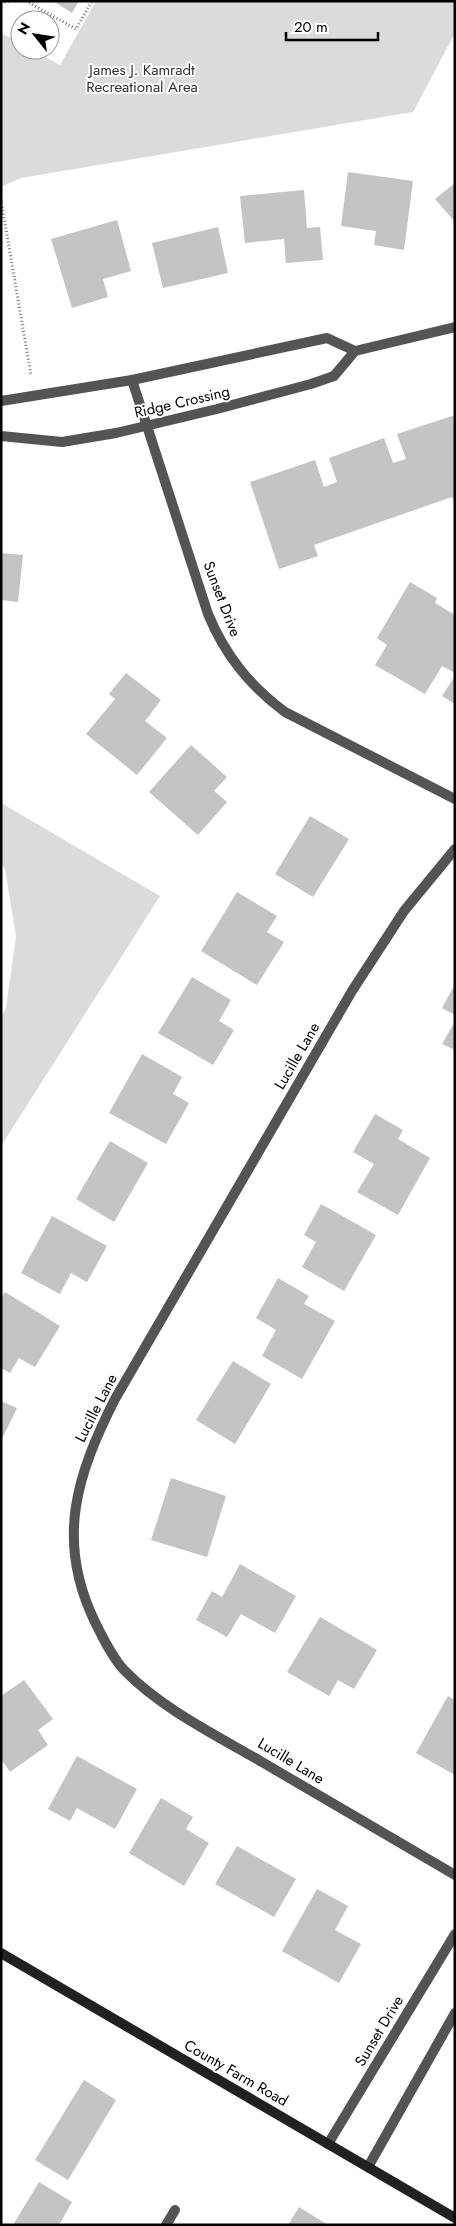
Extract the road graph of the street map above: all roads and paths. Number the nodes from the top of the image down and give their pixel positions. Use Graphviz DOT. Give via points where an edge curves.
graph roads {
  1 [pos="11,1"];
  2 [pos="26,1"];
  3 [pos="92,1"];
  4 [pos="1,3"];
  5 [pos="1,200"];
  6 [pos="455,327"];
  7 [pos="355,351"];
  8 [pos="132,380"];
  9 [pos="33,383"];
  10 [pos="1,401"];
  11 [pos="147,426"];
  12 [pos="1,436"];
  13 [pos="455,799"];
  14 [pos="455,849"];
  15 [pos="455,1875"];
  16 [pos="455,1934"];
  17 [pos="1,1953"];
  18 [pos="455,2013"];
  19 [pos="328,2144"];
  20 [pos="368,2167"];
  21 [pos="175,2210"];
  22 [pos="455,2218"];
  23 [pos="166,2225"];
  1 -- 4 [label="path"];
  2 -- 3 [label="path" via="76,29"];
  5 -- 9 [label="path"];
  6 -- 7 [label="street"];
  7 -- 8 [label="street, Ridge Crossing" via="327,338"];
  7 -- 11 [label="street, Ridge Crossing" via="334,376"];
  8 -- 10 [label="street, Ridge Crossing"];
  8 -- 11 [label="street, Sunset Drive"];
  11 -- 12 [label="street, Ridge Crossing" via="62,442"];
  11 -- 13 [label="street, Sunset Drive" via="208,614 218,637 247,679 302,722"];
  14 -- 15 [label="street, Lucille Lane" via="404,911 352,991 115,1398 85,1465 75,1501 74,1537 78,1581 104,1640 123,1669 194,1722"];
  16 -- 19 [label="street, Sunset Drive"];
  17 -- 19 [label="main road, County Farm Road"];
  18 -- 20 [label="street"];
  19 -- 20 [label="main road, County Farm Road"];
  20 -- 22 [label="main road, County Farm Road"];
  21 -- 23 [label="street"];
}
